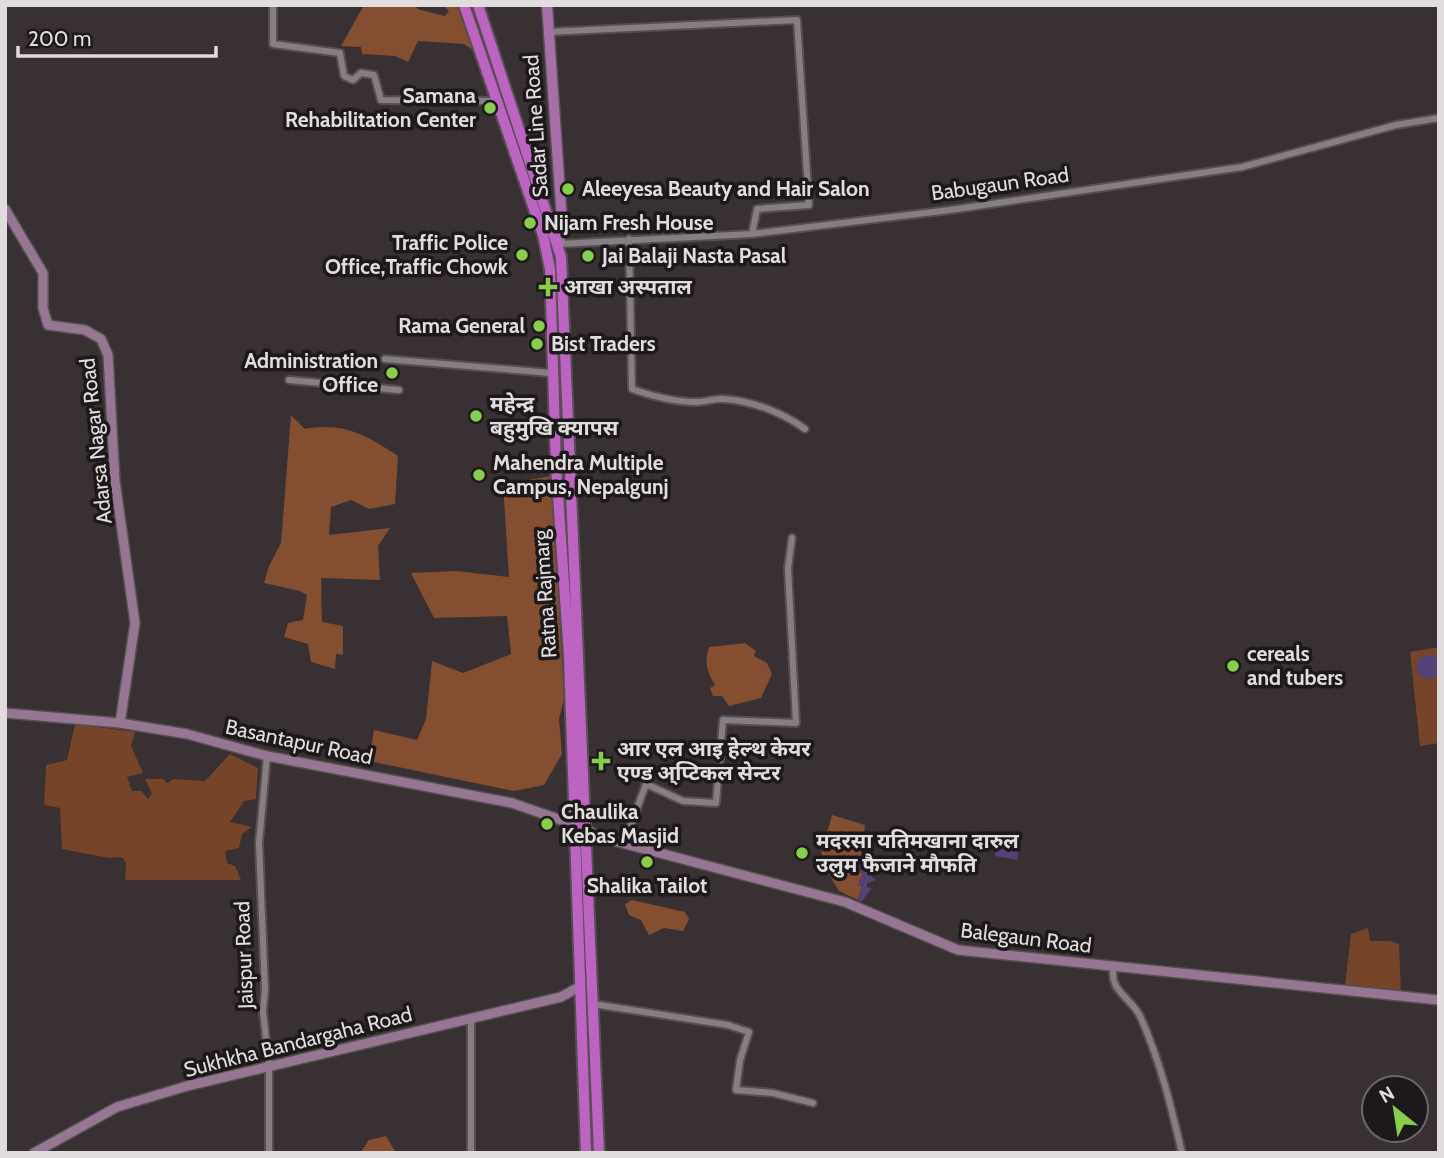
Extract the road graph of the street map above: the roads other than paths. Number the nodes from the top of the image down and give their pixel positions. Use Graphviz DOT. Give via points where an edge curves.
graph roads {
  1 [pos="273,5"];
  2 [pos="464,5"];
  3 [pos="478,5"];
  4 [pos="547,5"];
  5 [pos="548,32"];
  6 [pos="494,96"];
  7 [pos="1439,118"];
  8 [pos="5,208"];
  9 [pos="752,234"];
  10 [pos="629,239"];
  11 [pos="559,243"];
  12 [pos="385,359"];
  13 [pos="552,368"];
  14 [pos="289,380"];
  15 [pos="399,390"];
  16 [pos="805,429"];
  17 [pos="792,538"];
  18 [pos="5,713"];
  19 [pos="120,723"];
  20 [pos="267,756"];
  21 [pos="580,824"];
  22 [pos="624,844"];
  23 [pos="1114,966"];
  24 [pos="579,987"];
  25 [pos="1439,1000"];
  26 [pos="593,1004"];
  27 [pos="471,1018"];
  28 [pos="269,1067"];
  29 [pos="813,1103"];
  30 [pos="34,1153"];
  31 [pos="269,1153"];
  32 [pos="471,1153"];
  33 [pos="586,1153"];
  34 [pos="599,1153"];
  35 [pos="1182,1153"];
  1 -- 6 [label="street" via="273,44 340,53 344,76 353,80 361,72 374,75 381,100 469,102 493,101"];
  2 -- 6 [label="highway, Ratna Rajmarg"];
  3 -- 11 [label="highway, Ratna Rajmarg"];
  4 -- 5 [label="main road, Sadar Line Road"];
  5 -- 9 [label="street" via="797,20 810,202 804,208 757,209"];
  5 -- 11 [label="main road, Sadar Line Road" via="562,221"];
  6 -- 13 [label="highway, Ratna Rajmarg" via="547,251"];
  7 -- 9 [label="street, Babugaun Road" via="1371,131 1242,167"];
  8 -- 19 [label="street, Adarsa Nagar Road" via="43,273 48,325 93,334 101,339 108,355 115,481 135,623"];
  9 -- 10 [label="street, Babugaun Road"];
  10 -- 11 [label="street, Babugaun Road"];
  10 -- 16 [label="street" via="632,389 667,399 722,399 752,405 788,417"];
  11 -- 21 [label="highway, Ratna Rajmarg"];
  12 -- 13 [label="street" via="551,373"];
  13 -- 21 [label="highway, Ratna Rajmarg"];
  14 -- 15 [label="street"];
  17 -- 22 [label="street" via="788,568 796,723 723,720 716,803 683,801 646,784"];
  18 -- 19 [label="street, Basantapur Road"];
  19 -- 20 [label="street, Basantapur Road" via="187,734"];
  20 -- 21 [label="street, Basantapur Road" via="512,803"];
  20 -- 28 [label="street, Jaispur Road" via="259,843"];
  21 -- 22 [label="street, Balegaun Road" via="599,837"];
  21 -- 24 [label="highway, Ratna Rajmarg"];
  21 -- 26 [label="highway, Ratna Rajmarg"];
  22 -- 23 [label="street, Balegaun Road" via="845,902 958,950"];
  23 -- 25 [label="street, Balegaun Road"];
  23 -- 35 [label="street" via="1114,986 1134,1004 1157,1057"];
  24 -- 27 [label="street, Sukhkha Bandargaha Road" via="561,997"];
  24 -- 33 [label="highway, Ratna Rajmarg"];
  26 -- 29 [label="street" via="749,1032 736,1090"];
  26 -- 34 [label="highway, Ratna Rajmarg"];
  27 -- 28 [label="street, Sukhkha Bandargaha Road"];
  27 -- 32 [label="street"];
  28 -- 30 [label="street, Sukhkha Bandargaha Road" via="117,1107"];
  28 -- 31 [label="street, Jaispur Road"];
}
